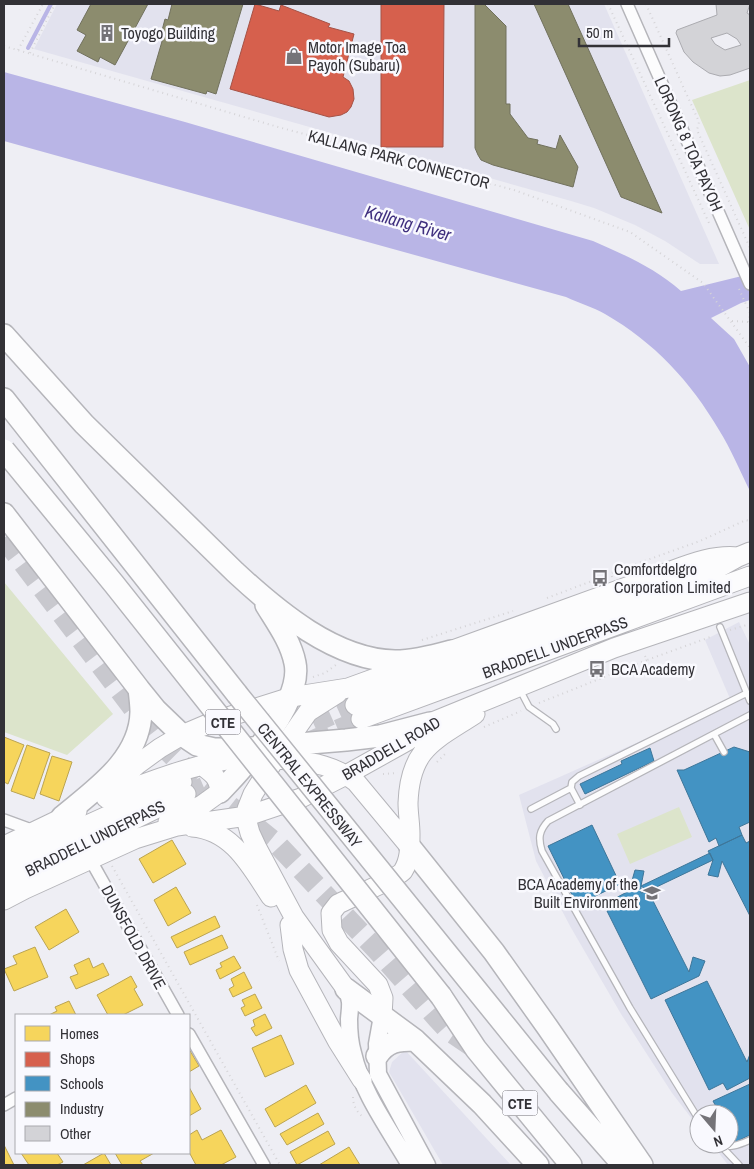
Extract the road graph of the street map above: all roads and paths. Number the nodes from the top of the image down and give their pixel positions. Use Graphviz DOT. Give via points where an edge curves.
graph roads {
  1 [pos="43,4"];
  2 [pos="55,4"];
  3 [pos="608,4"];
  4 [pos="627,4"];
  5 [pos="646,4"];
  6 [pos="4,46"];
  7 [pos="18,50"];
  8 [pos="29,53"];
  9 [pos="710,225"];
  10 [pos="750,248"];
  11 [pos="750,284"];
  12 [pos="750,313"];
  13 [pos="732,322"];
  14 [pos="750,323"];
  15 [pos="4,335"];
  16 [pos="750,348"];
  17 [pos="4,399"];
  18 [pos="4,450"];
  19 [pos="4,514"];
  20 [pos="750,521"];
  21 [pos="744,554"];
  22 [pos="750,576"];
  23 [pos="612,577"];
  24 [pos="600,578"];
  25 [pos="259,594"];
  26 [pos="544,600"];
  27 [pos="750,602"];
  28 [pos="516,610"];
  29 [pos="720,627"];
  30 [pos="420,641"];
  31 [pos="699,642"];
  32 [pos="451,651"];
  33 [pos="645,656"];
  34 [pos="348,688"];
  35 [pos="139,689"];
  36 [pos="512,690"];
  37 [pos="747,693"];
  38 [pos="291,697"];
  39 [pos="750,701"];
  40 [pos="750,715"];
  41 [pos="430,723"];
  42 [pos="556,729"];
  43 [pos="714,734"];
  44 [pos="182,736"];
  45 [pos="267,752"];
  46 [pos="724,752"];
  47 [pos="201,765"];
  48 [pos="346,775"];
  49 [pos="571,788"];
  50 [pos="220,792"];
  51 [pos="91,804"];
  52 [pos="580,805"];
  53 [pos="531,809"];
  54 [pos="247,816"];
  55 [pos="62,817"];
  56 [pos="4,820"];
  57 [pos="177,826"];
  58 [pos="34,831"];
  59 [pos="135,839"];
  60 [pos="4,846"];
  61 [pos="410,847"];
  62 [pos="4,863"];
  63 [pos="93,865"];
  64 [pos="4,883"];
  65 [pos="4,900"];
  66 [pos="290,925"];
  67 [pos="346,990"];
  68 [pos="174,1014"];
  69 [pos="382,1016"];
  70 [pos="190,1036"];
  71 [pos="415,1040"];
  72 [pos="377,1056"];
  73 [pos="362,1080"];
  74 [pos="15,1099"];
  75 [pos="689,1104"];
  76 [pos="4,1105"];
  77 [pos="728,1154"];
  78 [pos="264,1165"];
  79 [pos="280,1165"];
  80 [pos="410,1165"];
  81 [pos="427,1165"];
  82 [pos="538,1165"];
  83 [pos="571,1165"];
  84 [pos="623,1165"];
  85 [pos="642,1165"];
  86 [pos="739,1165"];
  1 -- 7 [label="path"];
  2 -- 8 [label="path"];
  3 -- 9 [label="path"];
  4 -- 11 [label="street, LORONG 8 TOA PAYOH"];
  5 -- 10 [label="path"];
  6 -- 7 [label="path, KALLANG PARK CONNECTOR"];
  7 -- 8 [label="path, KALLANG PARK CONNECTOR"];
  8 -- 13 [label="path, KALLANG PARK CONNECTOR" via="278,127 514,190 630,232 703,283"];
  12 -- 14 [label="path"];
  13 -- 14 [label="path"];
  13 -- 16 [label="path, KALLANG PARK CONNECTOR"];
  15 -- 25 [label="highway" via="84,424"];
  17 -- 84 [label="highway, CENTRAL EXPRESSWAY / CTE, bridge" via="206,656 559,1092"];
  18 -- 83 [label="highway, CENTRAL EXPRESSWAY / CTE, bridge" via="441,996 476,1049"];
  19 -- 35 [label="highway"];
  20 -- 23 [label="path" via="611,572"];
  21 -- 22 [label="highway, BRADDELL UNDERPASS" via="711,572 358,712"];
  21 -- 32 [label="highway" via="709,559"];
  24 -- 26 [label="path"];
  25 -- 32 [label="highway" via="311,632 337,646 374,659 402,661"];
  25 -- 38 [label="highway" via="285,637 295,664"];
  27 -- 36 [label="highway, BRADDELL ROAD" via="614,648"];
  28 -- 30 [label="path"];
  29 -- 37 [label="lane"];
  31 -- 33 [label="path" via="648,660"];
  32 -- 34 [label="highway"];
  34 -- 38 [label="highway"];
  34 -- 45 [label="highway" via="308,712"];
  35 -- 44 [label="highway"];
  35 -- 55 [label="highway" via="141,718 131,750 101,784"];
  36 -- 41 [label="highway, BRADDELL ROAD"];
  36 -- 42 [label="lane"];
  36 -- 61 [label="highway" via="432,743 420,755 410,782"];
  37 -- 39 [label="lane"];
  37 -- 49 [label="lane" via="579,776"];
  38 -- 44 [label="highway" via="234,714"];
  38 -- 45 [label="highway"];
  40 -- 43 [label="lane"];
  41 -- 45 [label="highway" via="380,736"];
  41 -- 48 [label="highway, BRADDELL ROAD" via="407,741"];
  43 -- 46 [label="lane"];
  43 -- 52 [label="lane"];
  44 -- 45 [label="highway" via="206,748"];
  44 -- 51 [label="highway" via="149,756"];
  45 -- 47 [label="highway"];
  45 -- 48 [label="highway" via="328,766"];
  45 -- 50 [label="highway" via="238,773"];
  45 -- 54 [label="highway" via="250,798"];
  47 -- 50 [label="highway" via="214,773"];
  47 -- 51 [label="highway"];
  48 -- 54 [label="highway, BRADDELL ROAD" via="301,798"];
  48 -- 61 [label="highway" via="356,782"];
  49 -- 52 [label="lane"];
  49 -- 53 [label="lane"];
  50 -- 59 [label="highway" via="202,805"];
  51 -- 55 [label="highway"];
  52 -- 75 [label="lane" via="548,821 542,828 538,839 542,851 630,1008"];
  54 -- 57 [label="highway, BRADDELL ROAD"];
  54 -- 67 [label="highway" via="256,848 294,917"];
  55 -- 58 [label="highway"];
  56 -- 58 [label="street"];
  57 -- 59 [label="highway, BRADDELL ROAD"];
  57 -- 66 [label="highway" via="206,829 232,843"];
  58 -- 60 [label="highway"];
  59 -- 63 [label="highway, BRADDELL ROAD"];
  61 -- 69 [label="highway" via="402,873 338,904 331,913 332,930 339,943 378,985 383,998"];
  61 -- 85 [label="highway" via="494,952"];
  62 -- 64 [label="highway, BRADDELL UNDERPASS" via="184,788"];
  63 -- 65 [label="highway, BRADDELL ROAD" via="25,889"];
  63 -- 68 [label="street, DUNSFOLD DRIVE"];
  63 -- 79 [label="path" via="111,864"];
  66 -- 67 [label="highway" via="340,989"];
  66 -- 73 [label="highway" via="299,970"];
  67 -- 69 [label="highway"];
  67 -- 73 [label="main road" via="351,1007 349,1019 353,1053"];
  69 -- 71 [label="highway"];
  69 -- 72 [label="main road"];
  70 -- 78 [label="street"];
  71 -- 72 [label="highway" via="391,1042"];
  71 -- 82 [label="highway" via="482,1104"];
  72 -- 81 [label="main road" via="378,1074"];
  73 -- 80 [label="main road"];
  74 -- 76 [label="street"];
  77 -- 86 [label="lane"];
}
